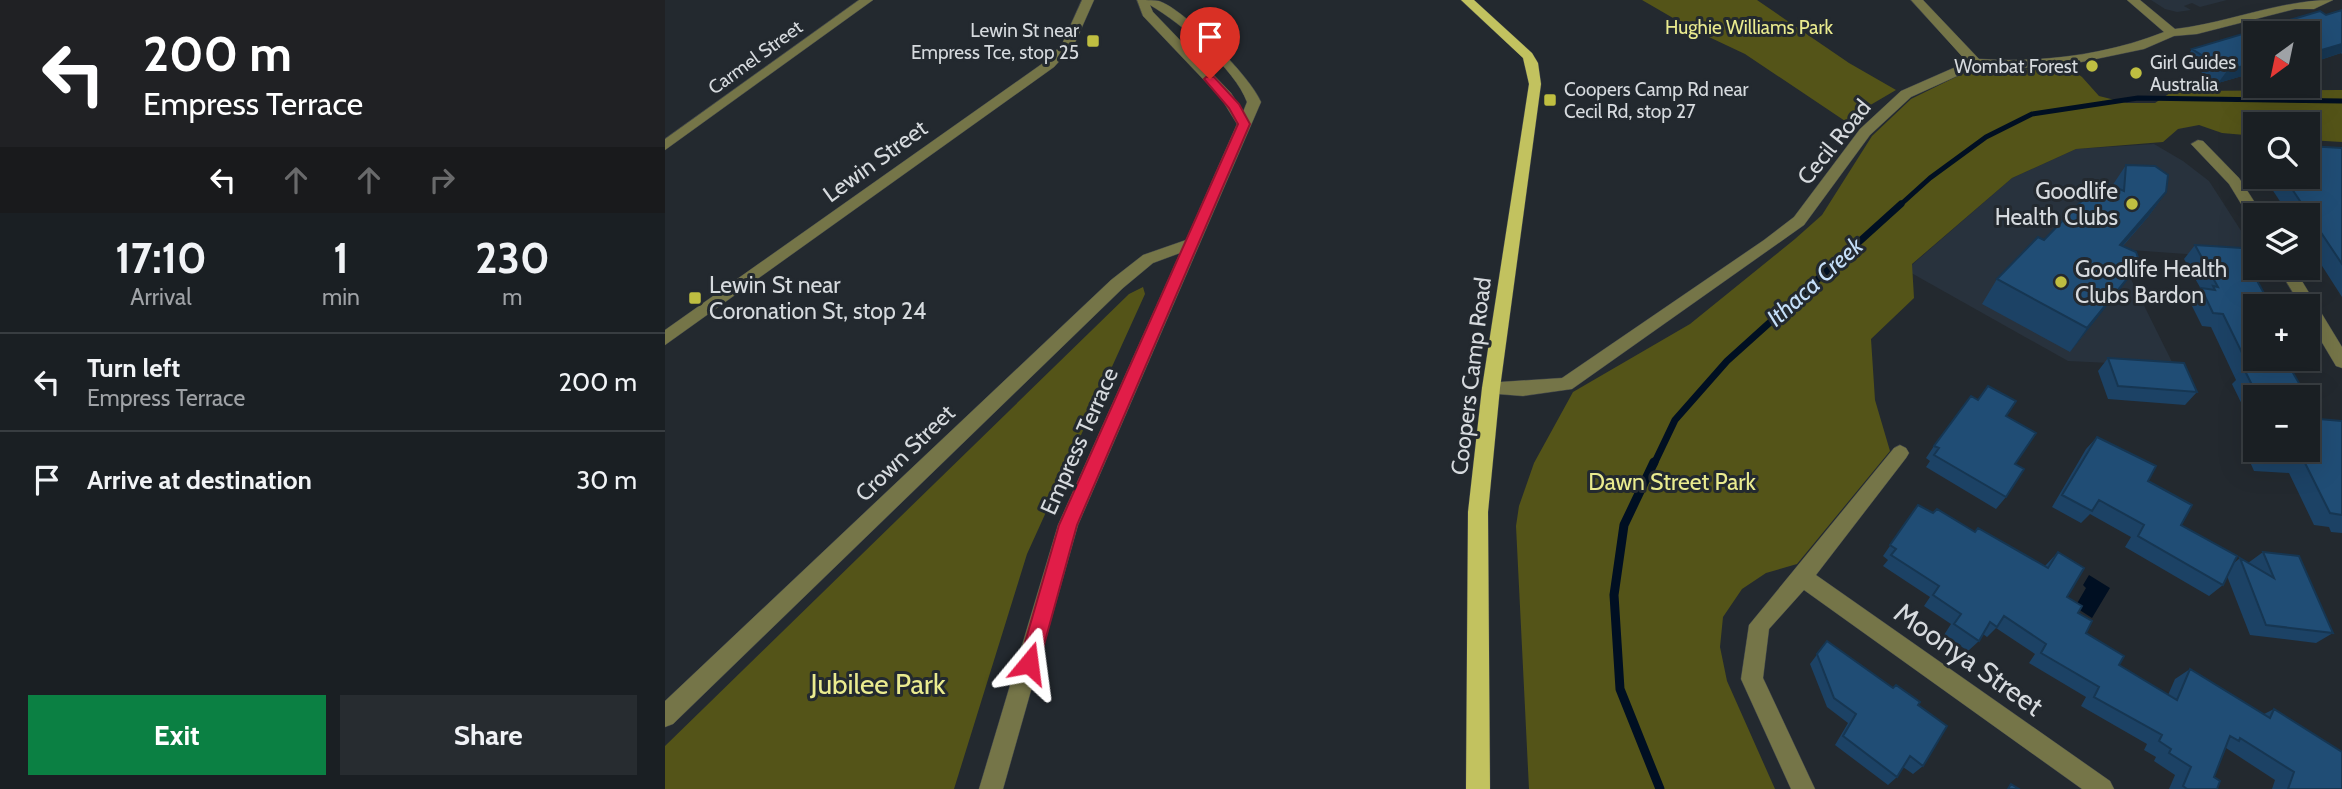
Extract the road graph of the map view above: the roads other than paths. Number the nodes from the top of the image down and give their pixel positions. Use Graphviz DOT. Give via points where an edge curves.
graph roads {
  1 [pos="867,0"];
  2 [pos="1088,0"];
  3 [pos="1143,0"];
  4 [pos="1150,0"];
  5 [pos="1467,0"];
  6 [pos="1916,0"];
  7 [pos="2133,0"];
  8 [pos="2313,0"];
  9 [pos="2327,0"];
  10 [pos="2293,6"];
  11 [pos="2172,33"];
  12 [pos="1975,63"];
  13 [pos="1244,124"];
  14 [pos="2199,144"];
  15 [pos="665,146"];
  16 [pos="2247,203"];
  17 [pos="1192,243"];
  18 [pos="2293,280"];
  19 [pos="665,339"];
  20 [pos="2342,361"];
  21 [pos="1491,388"];
  22 [pos="1900,453"];
  23 [pos="1802,577"];
  24 [pos="665,716"];
  25 [pos="991,789"];
  26 [pos="1478,789"];
  27 [pos="1803,789"];
  28 [pos="2102,789"];
  1 -- 15 [label="street, Carmel Street"];
  2 -- 19 [label="street, Lewin Street" via="1068,45 1050,64"];
  3 -- 13 [label="street" via="1147,13 1226,96"];
  4 -- 13 [label="street, Empress Terrace" via="1190,28 1253,93 1253,106"];
  5 -- 21 [label="main road, Coopers Camp Road" via="1528,56 1535,84"];
  6 -- 12 [label="street"];
  7 -- 11 [label="street"];
  8 -- 10 [label="street, Cecil Road"];
  9 -- 10 [label="street, Cecil Road"];
  10 -- 11 [label="street, Cecil Road"];
  11 -- 12 [label="street, Cecil Road" via="2140,46 2071,60"];
  12 -- 21 [label="street, Cecil Road" via="1906,94 1865,132 1799,221 1566,384"];
  13 -- 17 [label="street, Empress Terrace"];
  14 -- 16 [label="street"];
  17 -- 24 [label="street, Crown Street" via="1148,259 1117,284"];
  17 -- 25 [label="street, Empress Terrace" via="1068,525"];
  18 -- 20 [label="street"];
  21 -- 26 [label="main road, Coopers Camp Road" via="1478,512"];
  22 -- 23 [label="street"];
  23 -- 27 [label="street" via="1759,625 1752,679"];
  23 -- 28 [label="street, Moonya Street"];
}
